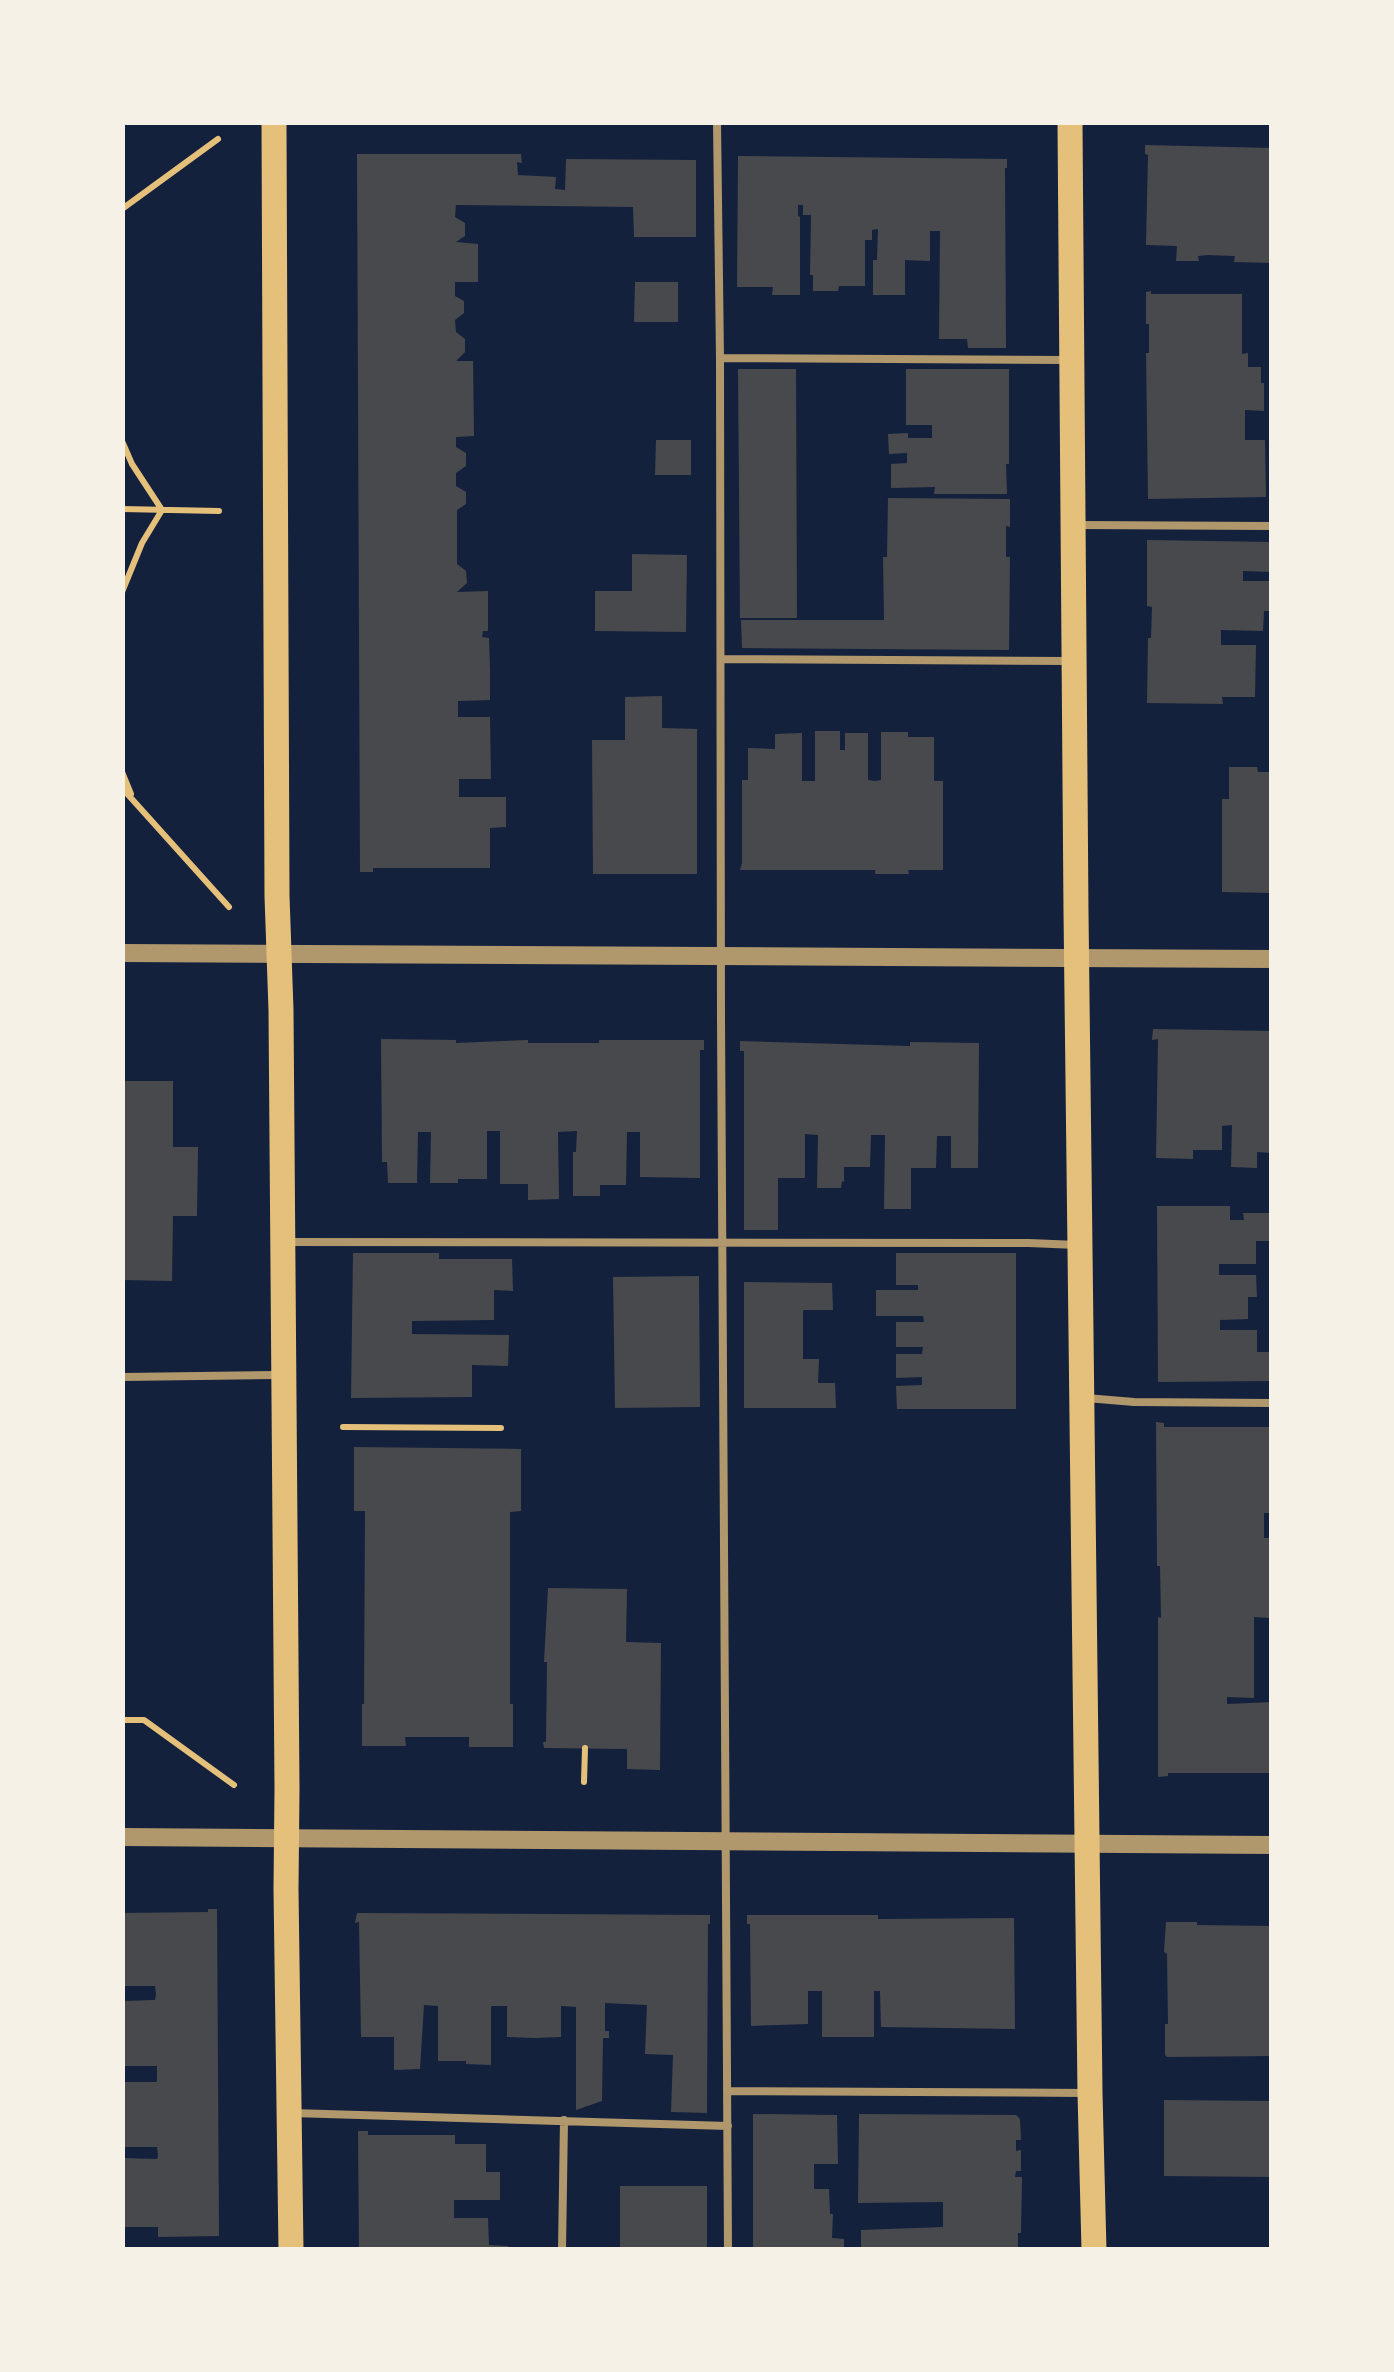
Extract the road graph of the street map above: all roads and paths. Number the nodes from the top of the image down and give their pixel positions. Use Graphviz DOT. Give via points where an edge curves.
graph roads {
  1 [pos="274,122"];
  2 [pos="718,122"];
  3 [pos="1070,122"];
  4 [pos="218,139"];
  5 [pos="122,208"];
  6 [pos="720,358"];
  7 [pos="1072,360"];
  8 [pos="122,441"];
  9 [pos="122,509"];
  10 [pos="162,510"];
  11 [pos="219,512"];
  12 [pos="1073,525"];
  13 [pos="1272,526"];
  14 [pos="122,592"];
  15 [pos="721,659"];
  16 [pos="1074,661"];
  17 [pos="122,772"];
  18 [pos="122,788"];
  19 [pos="122,797"];
  20 [pos="134,800"];
  21 [pos="229,907"];
  22 [pos="122,953"];
  23 [pos="278,955"];
  24 [pos="723,958"];
  25 [pos="1077,958"];
  26 [pos="1272,959"];
  27 [pos="282,1242"];
  28 [pos="724,1244"];
  29 [pos="1080,1246"];
  30 [pos="283,1375"];
  31 [pos="122,1378"];
  32 [pos="1083,1398"];
  33 [pos="1272,1403"];
  34 [pos="343,1428"];
  35 [pos="502,1428"];
  36 [pos="122,1720"];
  37 [pos="586,1748"];
  38 [pos="584,1782"];
  39 [pos="234,1784"];
  40 [pos="122,1838"];
  41 [pos="287,1838"];
  42 [pos="726,1841"];
  43 [pos="1087,1844"];
  44 [pos="1272,1845"];
  45 [pos="727,2091"];
  46 [pos="1090,2093"];
  47 [pos="290,2113"];
  48 [pos="564,2120"];
  49 [pos="728,2126"];
  50 [pos="291,2250"];
  51 [pos="562,2250"];
  52 [pos="728,2250"];
  53 [pos="1094,2250"];
  1 -- 23 [label="main road"];
  2 -- 6 [label="lane"];
  3 -- 7 [label="main road"];
  4 -- 5 [label="path"];
  6 -- 7 [label="lane"];
  6 -- 15 [label="lane"];
  7 -- 12 [label="main road"];
  8 -- 10 [label="path"];
  9 -- 10 [label="path"];
  10 -- 11 [label="path"];
  10 -- 14 [label="path"];
  12 -- 13 [label="lane"];
  12 -- 16 [label="main road"];
  15 -- 16 [label="lane"];
  15 -- 24 [label="lane"];
  16 -- 25 [label="main road"];
  17 -- 20 [label="path"];
  18 -- 20 [label="path"];
  19 -- 20 [label="path"];
  20 -- 21 [label="path"];
  22 -- 23 [label="street"];
  23 -- 24 [label="street"];
  23 -- 27 [label="main road"];
  24 -- 25 [label="street"];
  24 -- 28 [label="lane"];
  25 -- 26 [label="street"];
  25 -- 29 [label="main road"];
  27 -- 28 [label="lane"];
  27 -- 30 [label="main road"];
  28 -- 29 [label="lane"];
  28 -- 42 [label="lane"];
  29 -- 32 [label="main road"];
  30 -- 31 [label="lane"];
  30 -- 41 [label="main road"];
  32 -- 33 [label="lane"];
  32 -- 43 [label="main road"];
  34 -- 35 [label="path"];
  36 -- 39 [label="path" via="144,1720"];
  37 -- 38 [label="path"];
  40 -- 41 [label="street"];
  41 -- 42 [label="street"];
  41 -- 47 [label="main road"];
  42 -- 43 [label="street"];
  42 -- 45 [label="lane"];
  43 -- 44 [label="street"];
  43 -- 46 [label="main road"];
  45 -- 46 [label="lane"];
  45 -- 49 [label="lane"];
  46 -- 53 [label="main road"];
  47 -- 48 [label="lane"];
  47 -- 50 [label="main road"];
  48 -- 49 [label="lane"];
  48 -- 51 [label="lane"];
  49 -- 52 [label="lane"];
}
